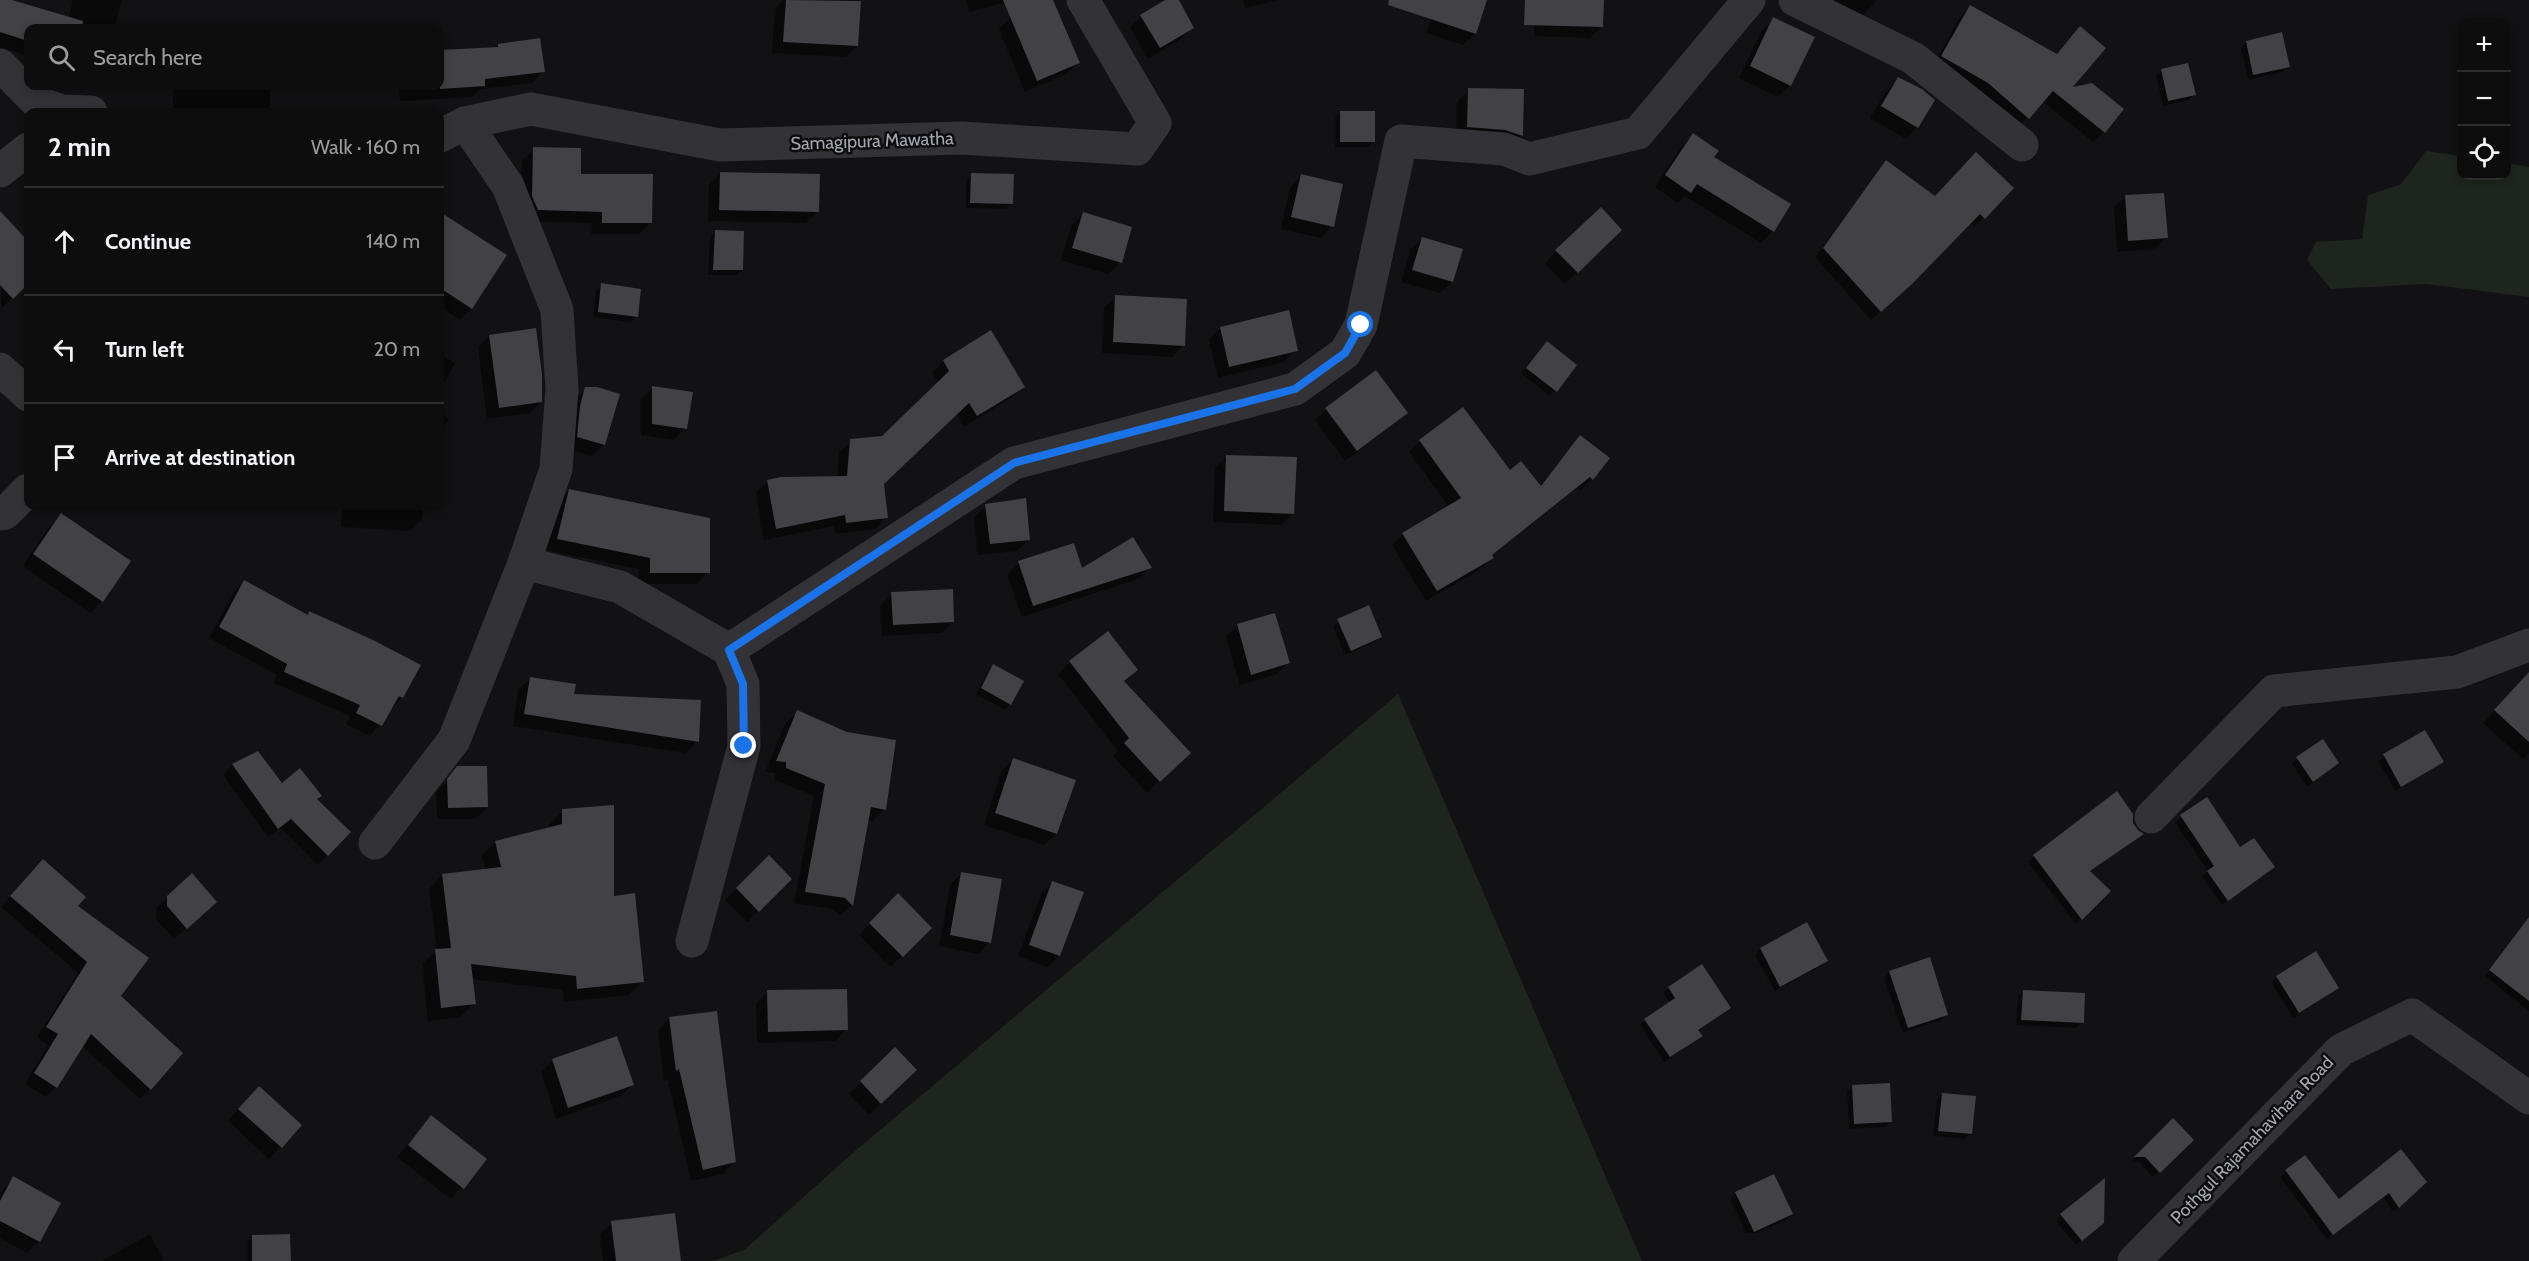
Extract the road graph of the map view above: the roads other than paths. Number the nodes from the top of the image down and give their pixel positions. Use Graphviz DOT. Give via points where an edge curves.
graph roads {
  1 [pos="1083,0"];
  2 [pos="1749,0"];
  3 [pos="1795,0"];
  4 [pos="0,65"];
  5 [pos="24,89"];
  6 [pos="25,90"];
  7 [pos="56,108"];
  8 [pos="452,130"];
  9 [pos="2022,145"];
  10 [pos="24,152"];
  11 [pos="0,171"];
  12 [pos="0,369"];
  13 [pos="24,391"];
  14 [pos="24,494"];
  15 [pos="0,514"];
  16 [pos="524,563"];
  17 [pos="2529,645"];
  18 [pos="729,650"];
  19 [pos="2151,817"];
  20 [pos="375,843"];
  21 [pos="692,941"];
  22 [pos="2529,1098"];
  23 [pos="2134,1261"];
  1 -- 8 [label="street, Samagipura Mawatha" via="1155,123 1137,149 961,138 720,145 531,109"];
  2 -- 18 [label="street" via="1638,133 1528,159 1504,149 1401,141 1361,325 1345,353 1295,389 1014,463"];
  3 -- 9 [label="street" via="1913,58"];
  4 -- 5 [label="street"];
  6 -- 7 [label="street" via="38,103"];
  8 -- 16 [label="street" via="508,186 557,310 562,390 556,470"];
  10 -- 11 [label="street"];
  12 -- 13 [label="street"];
  14 -- 15 [label="street"];
  16 -- 18 [label="street" via="620,586"];
  16 -- 20 [label="street" via="454,740"];
  17 -- 19 [label="street" via="2457,672 2274,691"];
  18 -- 21 [label="street" via="743,684 744,746"];
  22 -- 23 [label="street, Pothgul Rajamahavihara Road" via="2412,1015 2341,1050"];
}
